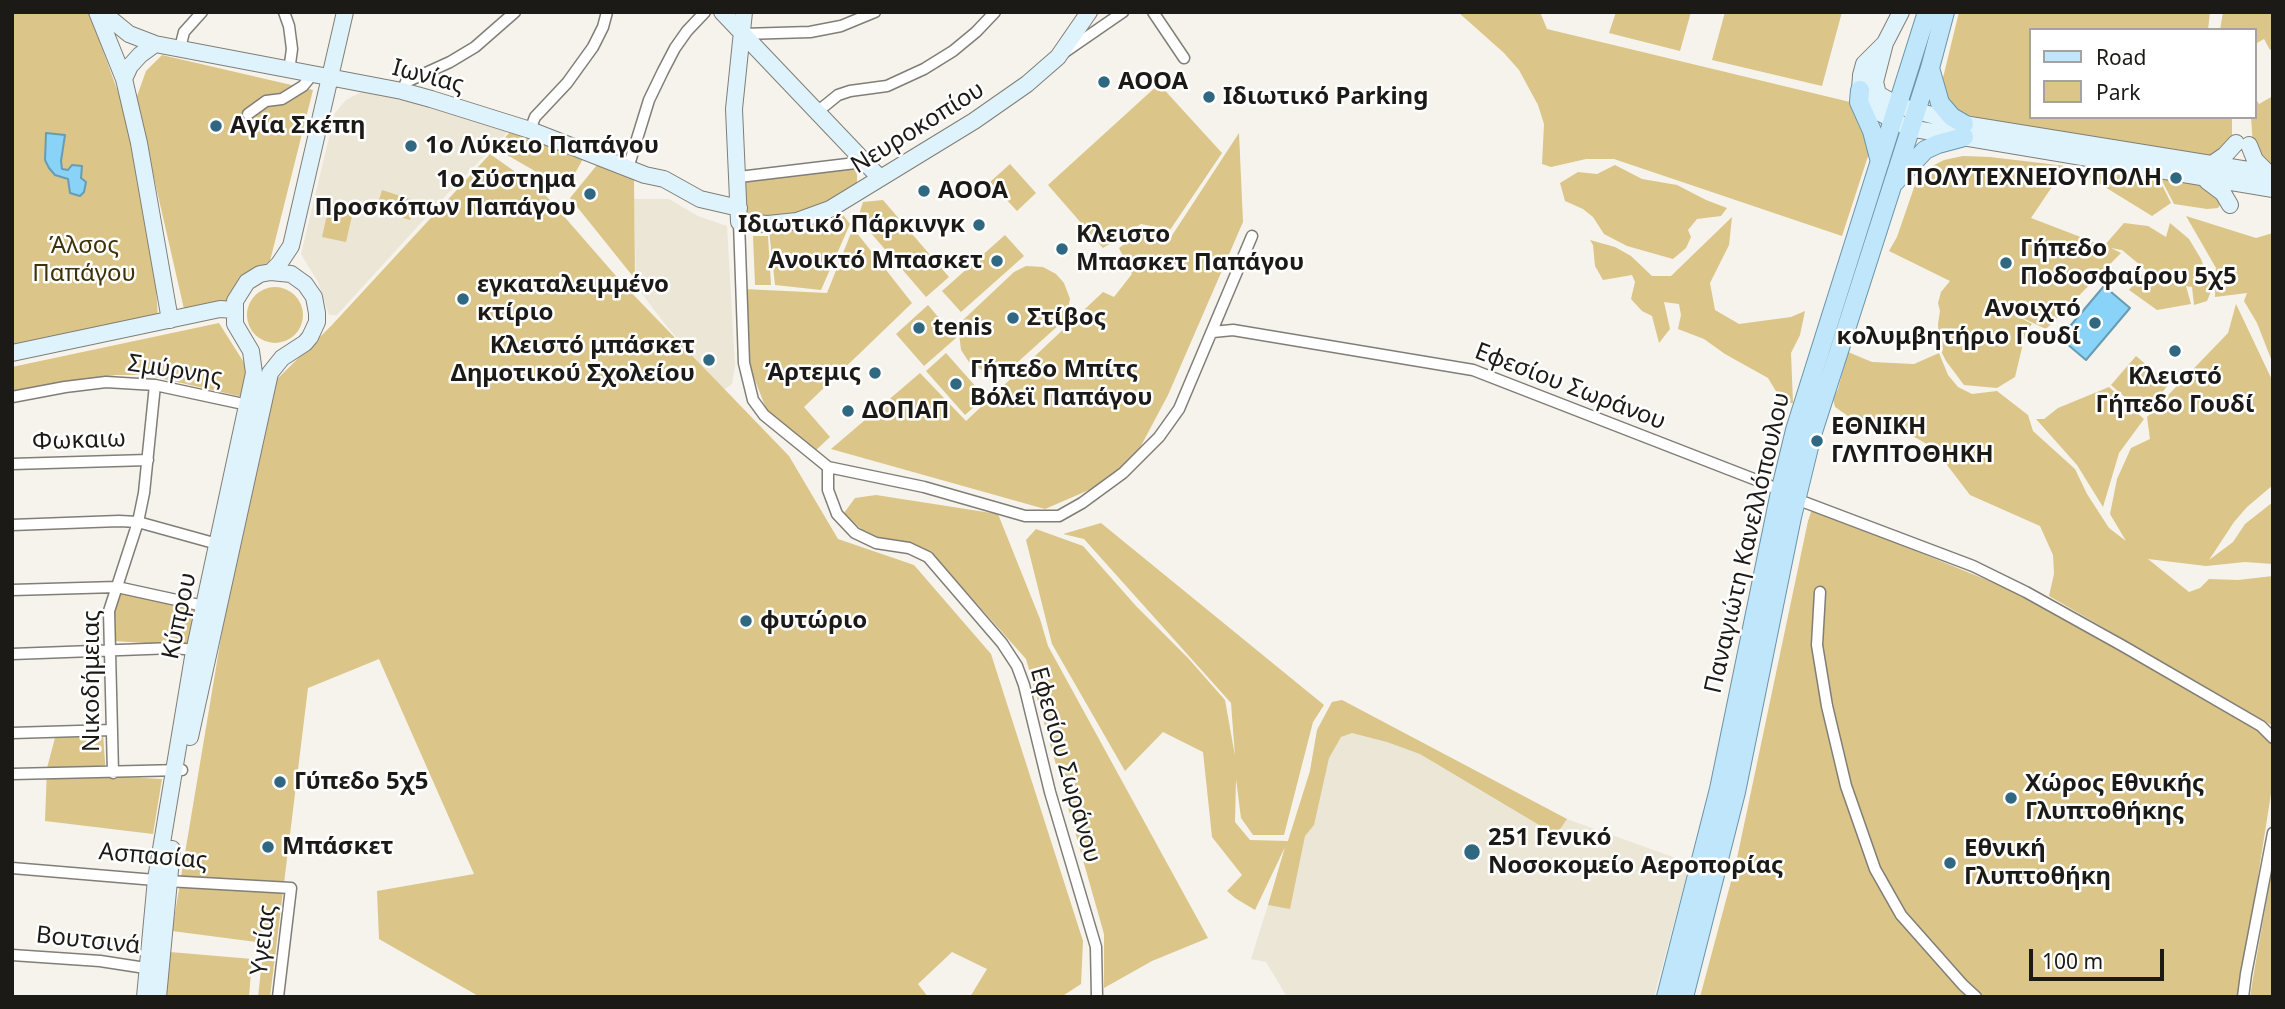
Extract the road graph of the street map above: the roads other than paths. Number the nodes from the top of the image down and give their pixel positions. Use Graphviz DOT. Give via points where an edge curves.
graph roads {
  1 [pos="99,12"];
  2 [pos="202,12"];
  3 [pos="284,12"];
  4 [pos="345,12"];
  5 [pos="515,12"];
  6 [pos="607,12"];
  7 [pos="705,12"];
  8 [pos="722,12"];
  9 [pos="744,12"];
  10 [pos="875,12"];
  11 [pos="995,12"];
  12 [pos="1089,12"];
  13 [pos="1123,12"];
  14 [pos="1153,12"];
  15 [pos="1901,12"];
  16 [pos="1927,12"];
  17 [pos="1945,12"];
  18 [pos="743,34"];
  19 [pos="1885,43"];
  20 [pos="156,44"];
  21 [pos="180,48"];
  22 [pos="1058,57"];
  23 [pos="1184,58"];
  24 [pos="1930,68"];
  25 [pos="289,71"];
  26 [pos="312,75"];
  27 [pos="124,79"];
  28 [pos="330,79"];
  29 [pos="354,83"];
  30 [pos="1860,90"];
  31 [pos="402,91"];
  32 [pos="323,108"];
  33 [pos="817,112"];
  34 [pos="248,114"];
  35 [pos="1904,116"];
  36 [pos="530,130"];
  37 [pos="1964,131"];
  38 [pos="864,162"];
  39 [pos="1880,162"];
  40 [pos="2212,164"];
  41 [pos="628,168"];
  42 [pos="2270,173"];
  43 [pos="738,177"];
  44 [pos="880,178"];
  45 [pos="2202,178"];
  46 [pos="2273,189"];
  47 [pos="1889,191"];
  48 [pos="2230,205"];
  49 [pos="739,215"];
  50 [pos="1252,236"];
  51 [pos="291,246"];
  52 [pos="271,272"];
  53 [pos="299,279"];
  54 [pos="233,310"];
  55 [pos="170,320"];
  56 [pos="1213,332"];
  57 [pos="12,353"];
  58 [pos="155,385"];
  59 [pos="12,397"];
  60 [pos="248,405"];
  61 [pos="148,460"];
  62 [pos="12,464"];
  63 [pos="828,467"];
  64 [pos="1788,496"];
  65 [pos="138,522"];
  66 [pos="12,525"];
  67 [pos="225,545"];
  68 [pos="117,587"];
  69 [pos="12,590"];
  70 [pos="1820,592"];
  71 [pos="204,606"];
  72 [pos="108,651"];
  73 [pos="202,651"];
  74 [pos="12,654"];
  75 [pos="112,730"];
  76 [pos="12,733"];
  77 [pos="2273,738"];
  78 [pos="178,770"];
  79 [pos="113,772"];
  80 [pos="12,774"];
  81 [pos="2273,833"];
  82 [pos="12,868"];
  83 [pos="162,880"];
  84 [pos="291,888"];
  85 [pos="12,955"];
  86 [pos="153,969"];
  87 [pos="145,997"];
  88 [pos="158,997"];
  89 [pos="278,997"];
  90 [pos="1097,997"];
  91 [pos="1666,997"];
  92 [pos="1684,997"];
  93 [pos="1976,997"];
  94 [pos="2244,997"];
  1 -- 20 [label="street, Ιωνίας" via="129,34"];
  1 -- 27 [label="street"];
  2 -- 21 [label="street" via="184,32"];
  3 -- 25 [label="street" via="292,49"];
  4 -- 28 [label="street, Κύπρου"];
  5 -- 31 [label="street" via="475,47 406,82"];
  6 -- 36 [label="street" via="593,47 535,117"];
  7 -- 41 [label="street" via="687,31 663,71"];
  8 -- 18 [label="street"];
  9 -- 18 [label="street"];
  10 -- 18 [label="street" via="810,32"];
  11 -- 33 [label="street" via="953,51 924,69 887,86 838,95"];
  12 -- 22 [label="street, Νευροκοπίου"];
  13 -- 22 [label="street"];
  14 -- 23 [label="street"];
  15 -- 19 [label="street"];
  16 -- 35 [label="main road"];
  17 -- 24 [label="main road"];
  18 -- 33 [label="street"];
  18 -- 43 [label="street" via="734,109"];
  19 -- 30 [label="street" via="1864,64"];
  19 -- 35 [label="street" via="1875,88"];
  20 -- 21 [label="street, Ιωνίας"];
  20 -- 27 [label="street" via="140,55"];
  21 -- 25 [label="street, Ιωνίας"];
  22 -- 44 [label="street, Νευροκοπίου" via="974,121"];
  24 -- 35 [label="main road"];
  24 -- 37 [label="main road" via="1940,103"];
  25 -- 26 [label="street, Ιωνίας"];
  26 -- 28 [label="street, Ιωνίας"];
  26 -- 34 [label="street" via="282,99 266,101"];
  27 -- 55 [label="street"];
  28 -- 29 [label="street, Ιωνίας"];
  28 -- 32 [label="street, Κύπρου"];
  29 -- 31 [label="street, Ιωνίας"];
  29 -- 32 [label="street"];
  30 -- 35 [label="street" via="1870,108"];
  30 -- 39 [label="main road" via="1859,102"];
  31 -- 36 [label="street, Ιωνίας"];
  32 -- 51 [label="street, Κύπρου"];
  33 -- 38 [label="street"];
  35 -- 37 [label="street"];
  35 -- 39 [label="main road, Παναγιώτη Κανελλόπουλου"];
  35 -- 47 [label="main road, Παναγιώτη Κανελλόπουλου"];
  36 -- 41 [label="street, Ιωνίας"];
  37 -- 40 [label="street"];
  37 -- 45 [label="street"];
  37 -- 47 [label="main road" via="1925,150"];
  38 -- 43 [label="street"];
  38 -- 44 [label="street"];
  39 -- 64 [label="main road, Παναγιώτη Κανελλόπουλου" via="1795,430"];
  40 -- 42 [label="street"];
  40 -- 42 [label="street" via="2243,144"];
  41 -- 49 [label="street, Ιωνίας"];
  43 -- 49 [label="street"];
  44 -- 49 [label="street, Νευροκοπίου" via="830,209 797,221 768,224"];
  45 -- 46 [label="street"];
  45 -- 48 [label="street" via="2214,184"];
  47 -- 64 [label="main road, Παναγιώτη Κανελλόπουλου" via="1812,435"];
  49 -- 63 [label="street" via="744,363 753,400 779,429"];
  50 -- 56 [label="street"];
  51 -- 52 [label="street, Κύπρου"];
  51 -- 53 [label="street, Κύπρου"];
  52 -- 53 [label="street"];
  52 -- 54 [label="street, Κύπρου" via="247,282"];
  53 -- 67 [label="street, Κύπρου" via="314,297 317,322 305,343 282,358 270,373"];
  54 -- 55 [label="street"];
  54 -- 60 [label="street, Κύπρου" via="237,331 254,358"];
  55 -- 57 [label="street"];
  56 -- 63 [label="street" via="1179,409 1159,437 1123,472 1059,516 1024,516 924,487"];
  56 -- 64 [label="street, Εφεσίου Σωράνου" via="1233,330 1472,370"];
  58 -- 59 [label="street, Σμύρνης" via="106,382"];
  58 -- 60 [label="street, Σμύρνης"];
  58 -- 61 [label="street, Νικοδήμειας"];
  60 -- 67 [label="street, Κύπρου"];
  61 -- 62 [label="street, Φωκαιω"];
  61 -- 65 [label="street, Νικοδήμειας"];
  63 -- 90 [label="street, Εφεσίου Σωράνου" via="828,490 837,514 856,533 876,543 909,548 928,557 1017,666 1096,947"];
  64 -- 77 [label="street, Εφεσίου Σωράνου" via="1973,566 2026,592 2261,726"];
  64 -- 91 [label="main road, Παναγιώτη Κανελλόπουλου"];
  64 -- 92 [label="main road, Παναγιώτη Κανελλόπουλου" via="1736,792"];
  65 -- 66 [label="street"];
  65 -- 67 [label="street"];
  65 -- 68 [label="street, Νικοδήμειας"];
  67 -- 71 [label="street, Κύπρου"];
  67 -- 73 [label="street, Κύπρου"];
  68 -- 69 [label="street"];
  68 -- 71 [label="street"];
  68 -- 72 [label="street, Νικοδήμειας" via="108,611"];
  70 -- 93 [label="street" via="1817,645 1827,706 1846,786 1875,869 1901,915"];
  71 -- 73 [label="street, Κύπρου"];
  72 -- 73 [label="street"];
  72 -- 74 [label="street"];
  72 -- 75 [label="street, Νικοδήμειας"];
  73 -- 78 [label="street, Κύπρου"];
  75 -- 76 [label="street"];
  75 -- 79 [label="street, Νικοδήμειας"];
  78 -- 79 [label="street"];
  78 -- 83 [label="street, Κύπρου"];
  79 -- 80 [label="street"];
  81 -- 94 [label="street"];
  82 -- 83 [label="street, Ασπασίας"];
  83 -- 84 [label="street, Ασπασίας"];
  83 -- 86 [label="street, Κύπρου"];
  84 -- 89 [label="street, Υγείας"];
  85 -- 86 [label="street, Βουτσινά"];
  86 -- 87 [label="street, Κύπρου"];
  86 -- 88 [label="street, Κύπρου"];
}
